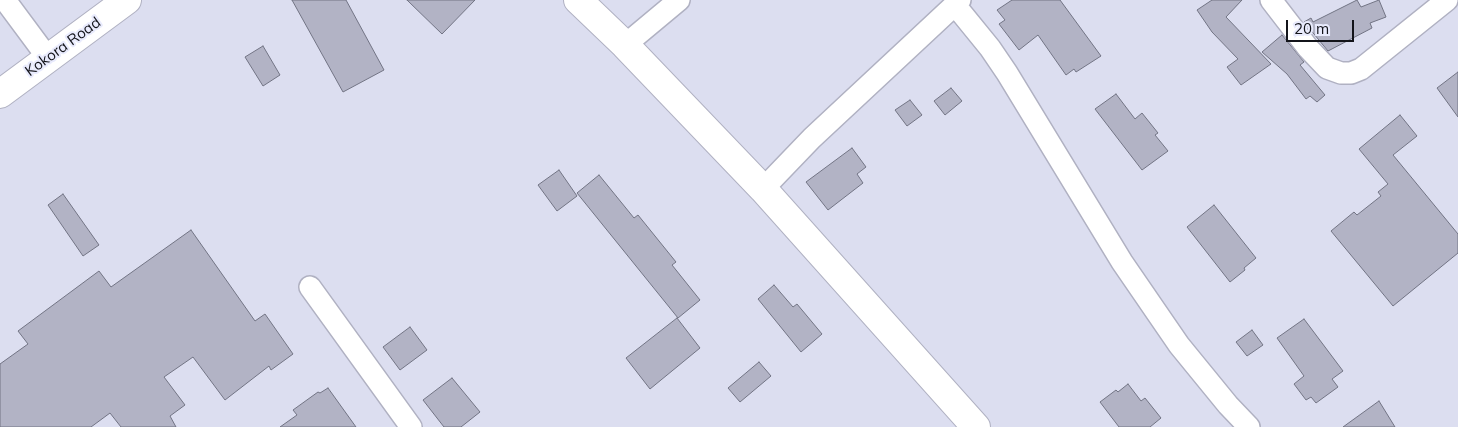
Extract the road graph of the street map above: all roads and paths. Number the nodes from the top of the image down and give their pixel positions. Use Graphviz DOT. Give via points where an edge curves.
graph roads {
  1 [pos="5,0"];
  2 [pos="126,0"];
  3 [pos="578,0"];
  4 [pos="679,0"];
  5 [pos="1271,0"];
  6 [pos="1447,0"];
  7 [pos="957,2"];
  8 [pos="624,45"];
  9 [pos="48,58"];
  10 [pos="0,94"];
  11 [pos="763,190"];
  12 [pos="310,287"];
  13 [pos="411,427"];
  14 [pos="976,427"];
  15 [pos="1249,427"];
  1 -- 9 [label="street"];
  2 -- 9 [label="street, Kokora Road"];
  3 -- 8 [label="street"];
  4 -- 8 [label="street"];
  5 -- 6 [label="street" via="1326,68 1351,74 1362,69"];
  7 -- 11 [label="street" via="812,138"];
  7 -- 15 [label="street" via="1007,73 1122,262 1179,345"];
  8 -- 11 [label="street"];
  9 -- 10 [label="street, Kokora Road"];
  11 -- 14 [label="street"];
  12 -- 13 [label="street"];
}
